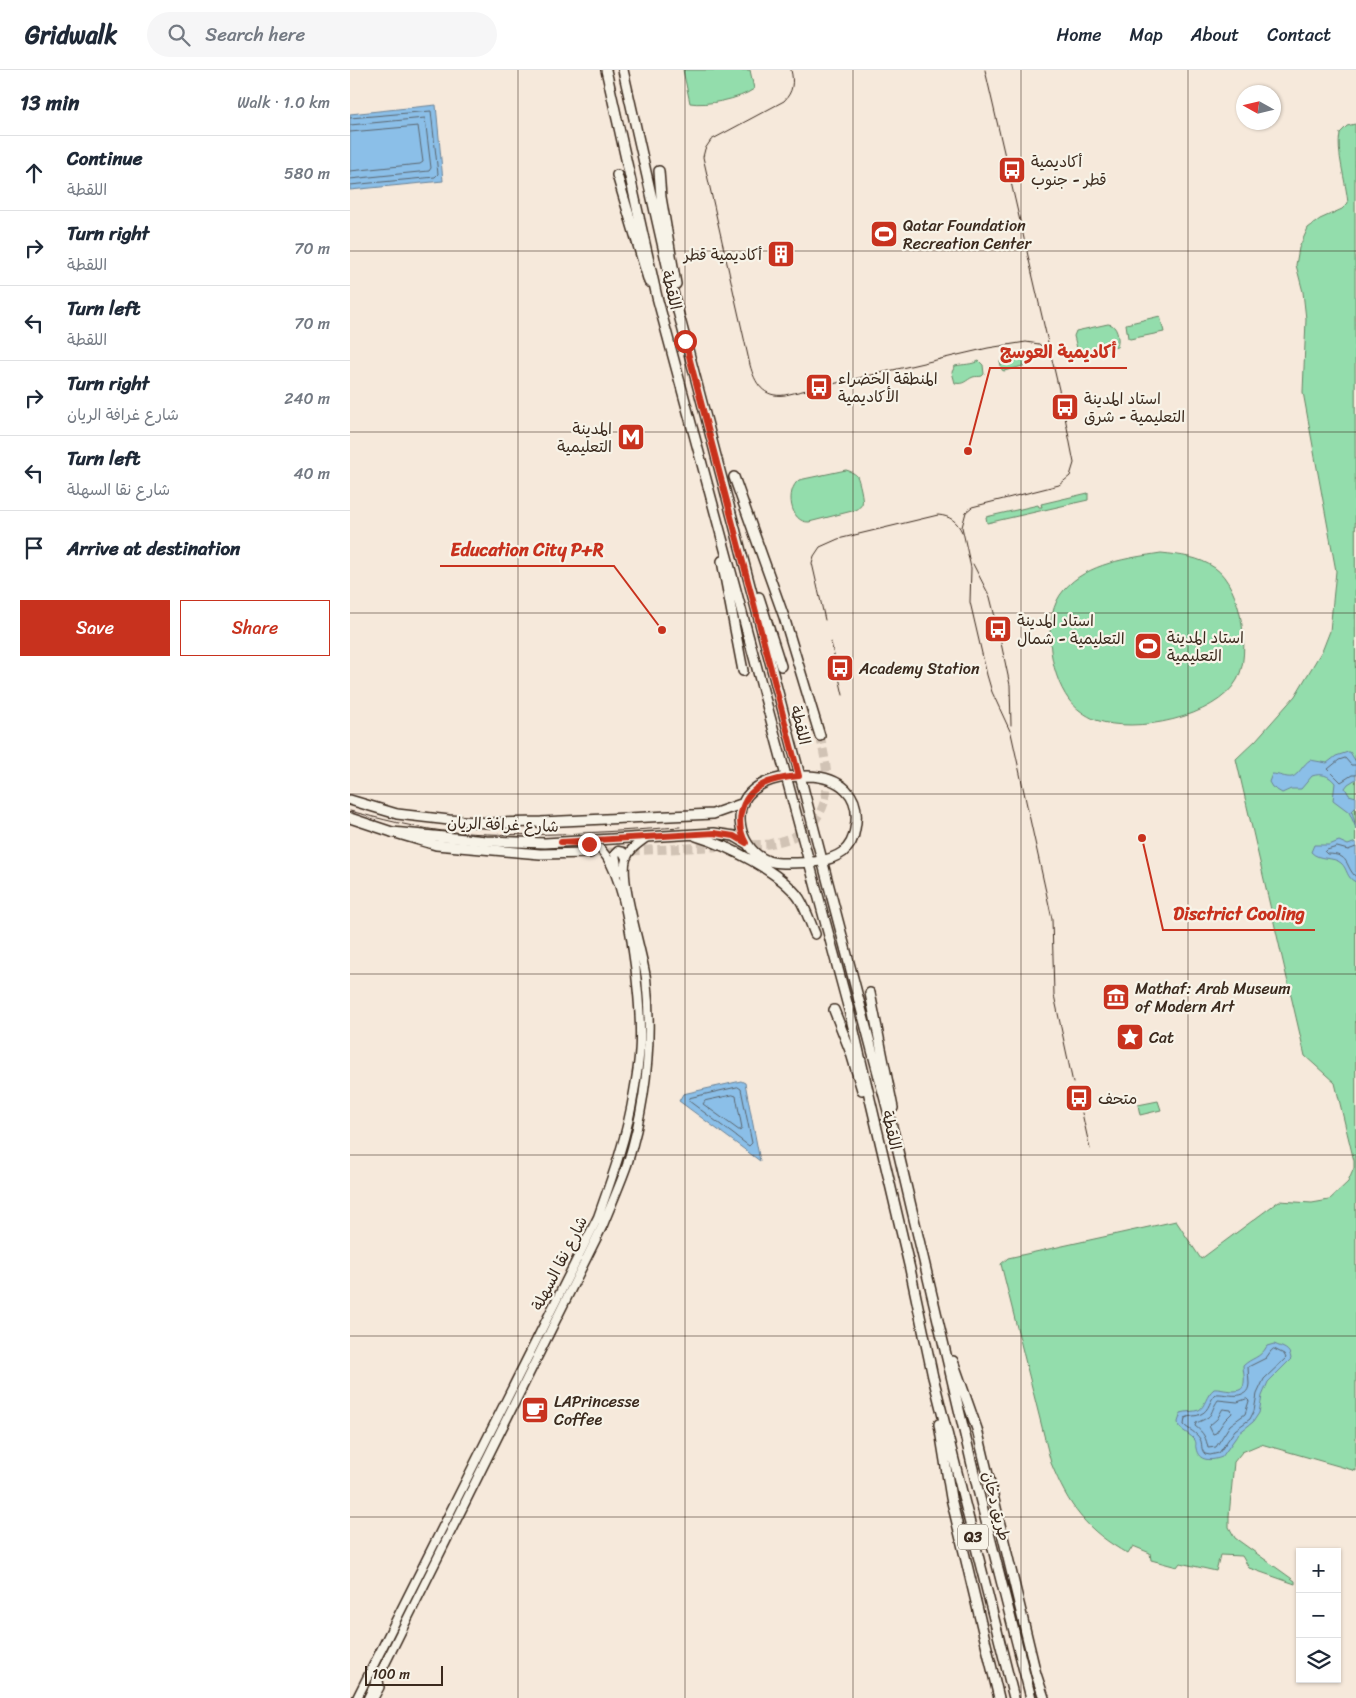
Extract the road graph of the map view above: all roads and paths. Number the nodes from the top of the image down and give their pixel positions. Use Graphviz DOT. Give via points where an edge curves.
graph roads {
  1 [pos="606,70"];
  2 [pos="623,70"];
  3 [pos="659,171"];
  4 [pos="617,175"];
  5 [pos="657,297"];
  6 [pos="685,341"];
  7 [pos="720,473"];
  8 [pos="734,476"];
  9 [pos="705,478"];
  10 [pos="781,666"];
  11 [pos="744,671"];
  12 [pos="820,736"];
  13 [pos="799,776"];
  14 [pos="786,777"];
  15 [pos="350,800"];
  16 [pos="744,803"];
  17 [pos="350,818"];
  18 [pos="392,832"];
  19 [pos="691,835"];
  20 [pos="647,837"];
  21 [pos="561,842"];
  22 [pos="746,843"];
  23 [pos="590,853"];
  24 [pos="626,858"];
  25 [pos="822,860"];
  26 [pos="809,862"];
  27 [pos="621,888"];
  28 [pos="814,934"];
  29 [pos="870,993"];
  30 [pos="834,1010"];
  31 [pos="875,1122"];
  32 [pos="894,1134"];
  33 [pos="939,1321"];
  34 [pos="933,1377"];
  35 [pos="378,1680"];
  36 [pos="357,1698"];
  37 [pos="368,1698"];
  38 [pos="373,1698"];
  39 [pos="997,1698"];
  40 [pos="1014,1698"];
  41 [pos="1031,1698"];
  42 [pos="1043,1698"];
  1 -- 5 [label="main road, اللقطة"];
  2 -- 6 [label="main road, اللقطة"];
  3 -- 6 [label="main road"];
  4 -- 5 [label="main road" via="646,273"];
  5 -- 9 [label="main road, اللقطة"];
  6 -- 7 [label="main road, اللقطة"];
  7 -- 10 [label="main road"];
  7 -- 13 [label="main road, اللقطة"];
  8 -- 12 [label="main road" via="787,624"];
  9 -- 11 [label="main road" via="706,496"];
  9 -- 14 [label="main road, اللقطة"];
  13 -- 14 [label="main road"];
  13 -- 25 [label="main road, اللقطة"];
  13 -- 25 [label="main road" via="834,780 854,801 856,823 850,844 842,852"];
  14 -- 16 [label="main road" via="759,786 751,791"];
  14 -- 26 [label="main road, اللقطة"];
  15 -- 16 [label="main road, شارع غرافة الريان" via="397,814 490,823 713,814"];
  16 -- 22 [label="main road" via="740,823"];
  17 -- 18 [label="main road, شارع غرافة الريان"];
  18 -- 21 [label="main road, شارع غرافة الريان" via="486,842"];
  18 -- 23 [label="main road" via="444,846 540,854"];
  19 -- 20 [label="main road, شارع غرافة الريان"];
  19 -- 22 [label="main road, شارع غرافة الريان" via="723,834"];
  19 -- 28 [label="main road" via="717,843 784,882 799,898"];
  20 -- 21 [label="main road, شارع غرافة الريان"];
  20 -- 24 [label="street" via="632,848"];
  21 -- 27 [label="street, شارع نقا السهلة" via="599,848"];
  22 -- 26 [label="main road" via="767,861"];
  24 -- 27 [label="street" via="623,852 615,854"];
  24 -- 35 [label="street, شارع نقا السهلة" via="626,882 646,978 649,1029 643,1096 626,1167 603,1225"];
  25 -- 26 [label="main road"];
  25 -- 32 [label="main road, اللقطة"];
  26 -- 31 [label="main road, اللقطة"];
  27 -- 36 [label="street, شارع نقا السهلة" via="637,978 640,1040 632,1108 619,1158 598,1217"];
  29 -- 32 [label="main road" via="891,1099"];
  30 -- 31 [label="main road"];
  31 -- 34 [label="main road, اللقطة"];
  32 -- 33 [label="main road, اللقطة"];
  33 -- 41 [label="main road, طريق دخان"];
  33 -- 42 [label="main road" via="977,1429"];
  34 -- 39 [label="main road" via="951,1498"];
  34 -- 40 [label="main road, طريق دخان / Q3"];
  35 -- 37 [label="street, شارع نقا السهلة"];
  35 -- 38 [label="main road"];
}
